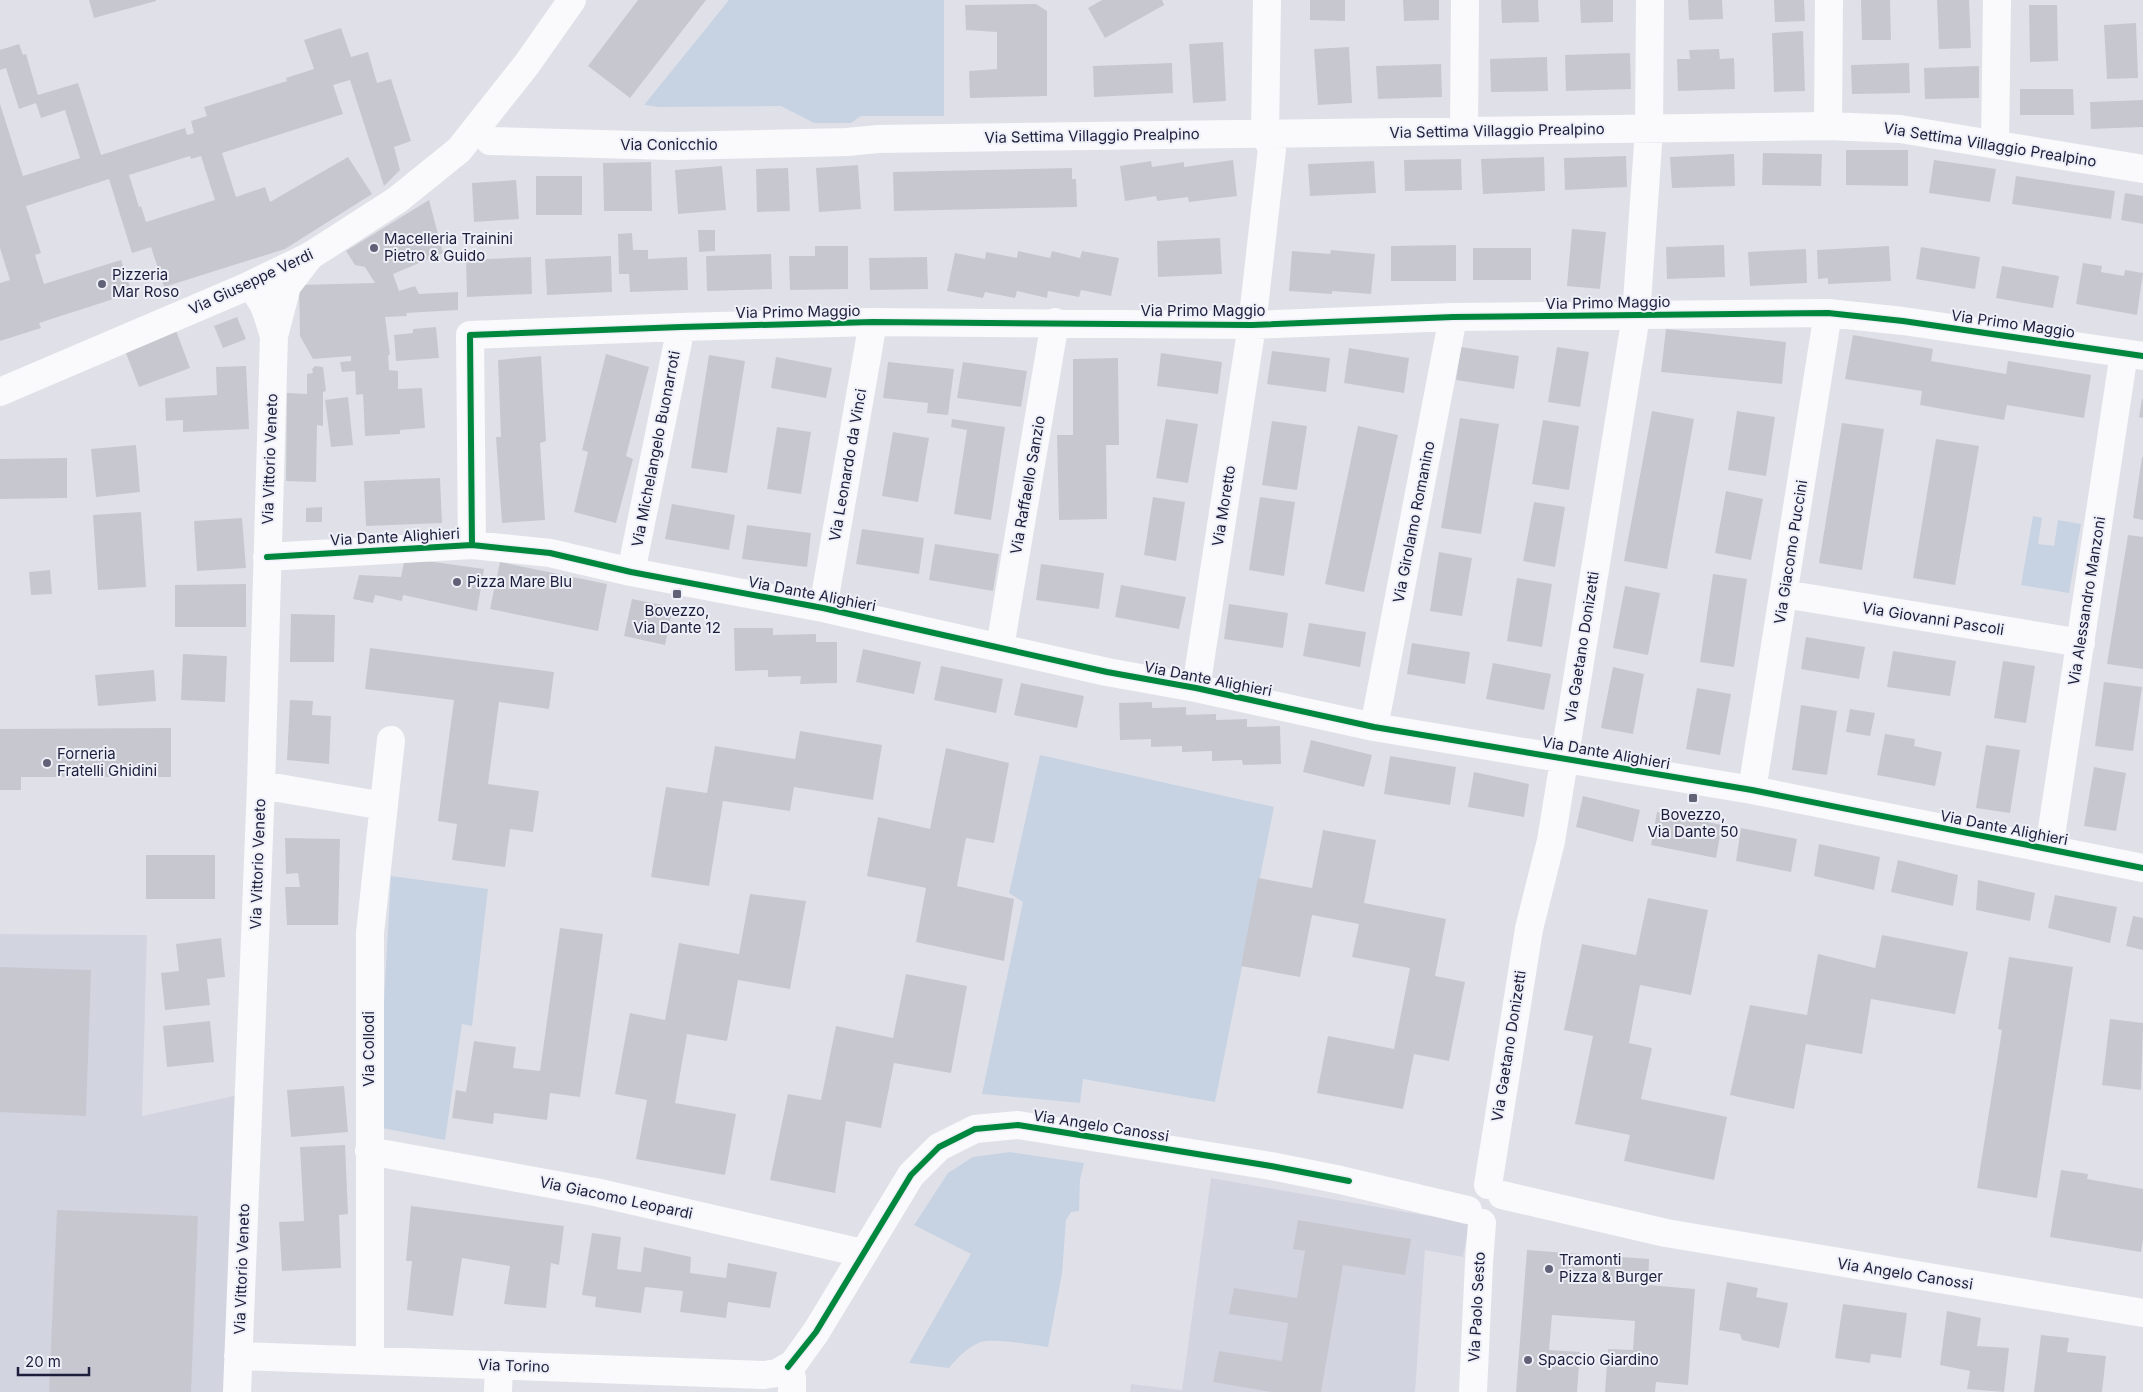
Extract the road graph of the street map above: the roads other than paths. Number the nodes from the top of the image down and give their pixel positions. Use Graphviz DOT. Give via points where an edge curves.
graph roads {
  1 [pos="572,0"];
  2 [pos="1267,0"];
  3 [pos="1465,0"];
  4 [pos="1650,0"];
  5 [pos="1830,0"];
  6 [pos="1997,0"];
  7 [pos="1828,126"];
  8 [pos="1649,130"];
  9 [pos="1464,131"];
  10 [pos="1265,134"];
  11 [pos="483,135"];
  12 [pos="847,142"];
  13 [pos="1995,144"];
  14 [pos="2143,169"];
  15 [pos="310,256"];
  16 [pos="248,286"];
  17 [pos="1828,313"];
  18 [pos="1636,316"];
  19 [pos="1453,317"];
  20 [pos="873,322"];
  21 [pos="1055,322"];
  22 [pos="1252,325"];
  23 [pos="681,326"];
  24 [pos="274,336"];
  25 [pos="2134,355"];
  26 [pos="0,392"];
  27 [pos="472,545"];
  28 [pos="267,557"];
  29 [pos="631,572"];
  30 [pos="1784,594"];
  31 [pos="823,608"];
  32 [pos="2081,643"];
  33 [pos="1000,647"];
  34 [pos="1196,688"];
  35 [pos="1374,727"];
  36 [pos="391,740"];
  37 [pos="1564,759"];
  38 [pos="261,785"];
  39 [pos="1752,790"];
  40 [pos="384,806"];
  41 [pos="2049,849"];
  42 [pos="2143,868"];
  43 [pos="369,1151"];
  44 [pos="1485,1203"];
  45 [pos="862,1253"];
  46 [pos="2143,1313"];
  47 [pos="238,1356"];
  48 [pos="370,1360"];
  49 [pos="499,1365"];
  50 [pos="790,1379"];
  51 [pos="237,1392"];
  52 [pos="498,1392"];
  53 [pos="1473,1392"];
  1 -- 11 [label="street"];
  2 -- 10 [label="street, Via Primo Maggio"];
  3 -- 9 [label="street"];
  4 -- 8 [label="street, Via Gaetano Donizetti"];
  5 -- 7 [label="street"];
  6 -- 13 [label="street"];
  7 -- 8 [label="street, Via Settima Villaggio Prealpino"];
  7 -- 13 [label="street, Via Settima Villaggio Prealpino" via="1900,129"];
  8 -- 9 [label="street, Via Settima Villaggio Prealpino"];
  8 -- 18 [label="street, Via Gaetano Donizetti"];
  9 -- 10 [label="street, Via Settima Villaggio Prealpino"];
  10 -- 12 [label="street, Via Settima Villaggio Prealpino"];
  10 -- 22 [label="street, Via Primo Maggio" via="1272,149"];
  11 -- 12 [label="street, Via Conicchio" via="673,146"];
  11 -- 15 [label="street, Via Giuseppe Verdi" via="459,150 397,200"];
  13 -- 14 [label="street, Via Settima Villaggio Prealpino"];
  15 -- 16 [label="street, Via Giuseppe Verdi"];
  15 -- 24 [label="street, Via Vittorio Veneto" via="287,286"];
  16 -- 24 [label="street, Via Vittorio Veneto" via="264,305"];
  16 -- 26 [label="street, Via Giuseppe Verdi"];
  17 -- 18 [label="street, Via Primo Maggio"];
  17 -- 25 [label="street, Via Primo Maggio"];
  17 -- 30 [label="street, Via Giacomo Puccini"];
  18 -- 19 [label="street, Via Primo Maggio"];
  18 -- 37 [label="street, Via Gaetano Donizetti"];
  19 -- 22 [label="street, Via Primo Maggio"];
  19 -- 35 [label="street, Via Girolamo Romanino"];
  20 -- 21 [label="street, Via Primo Maggio"];
  20 -- 23 [label="street, Via Primo Maggio"];
  20 -- 31 [label="street, Via Leonardo da Vinci"];
  21 -- 22 [label="street, Via Primo Maggio"];
  21 -- 33 [label="street, Via Raffaello Sanzio"];
  22 -- 34 [label="street, Via Moretto"];
  23 -- 27 [label="street, Via Primo Maggio" via="470,335"];
  23 -- 29 [label="street, Via Michelangelo Buonarroti"];
  24 -- 28 [label="street, Via Vittorio Veneto"];
  25 -- 32 [label="street, Via Alessandro Manzoni"];
  27 -- 28 [label="street, Via Dante Alighieri"];
  27 -- 29 [label="street, Via Dante Alighieri" via="550,553"];
  28 -- 38 [label="street, Via Vittorio Veneto"];
  29 -- 31 [label="street, Via Dante Alighieri"];
  30 -- 32 [label="street, Via Giovanni Pascoli"];
  30 -- 39 [label="street, Via Giacomo Puccini"];
  31 -- 33 [label="street, Via Dante Alighieri"];
  32 -- 41 [label="street, Via Alessandro Manzoni"];
  33 -- 34 [label="street, Via Dante Alighieri" via="1107,672"];
  34 -- 35 [label="street, Via Dante Alighieri"];
  35 -- 37 [label="street, Via Dante Alighieri"];
  36 -- 40 [label="street, Via Collodi"];
  37 -- 39 [label="street, Via Dante Alighieri"];
  37 -- 44 [label="street, Via Gaetano Donizetti" via="1551,841 1529,929"];
  38 -- 40 [label="street"];
  38 -- 47 [label="street, Via Vittorio Veneto"];
  39 -- 41 [label="street, Via Dante Alighieri"];
  40 -- 43 [label="street, Via Collodi" via="370,933"];
  41 -- 42 [label="street, Via Dante Alighieri"];
  43 -- 45 [label="street, Via Giacomo Leopardi" via="595,1192"];
  43 -- 48 [label="street, Via Collodi"];
  44 -- 45 [label="street, Via Angelo Canossi" via="1018,1125 975,1129 939,1147 911,1175"];
  44 -- 46 [label="street, Via Angelo Canossi"];
  44 -- 53 [label="street, Via Paolo Sesto" via="1478,1262"];
  45 -- 50 [label="street, Via Angelo Canossi"];
  47 -- 48 [label="street, Via Torino"];
  47 -- 51 [label="street, Via Vittorio Veneto"];
  48 -- 49 [label="street, Via Torino"];
  49 -- 50 [label="street, Via Torino" via="764,1376 778,1373"];
  49 -- 52 [label="street"];
}
